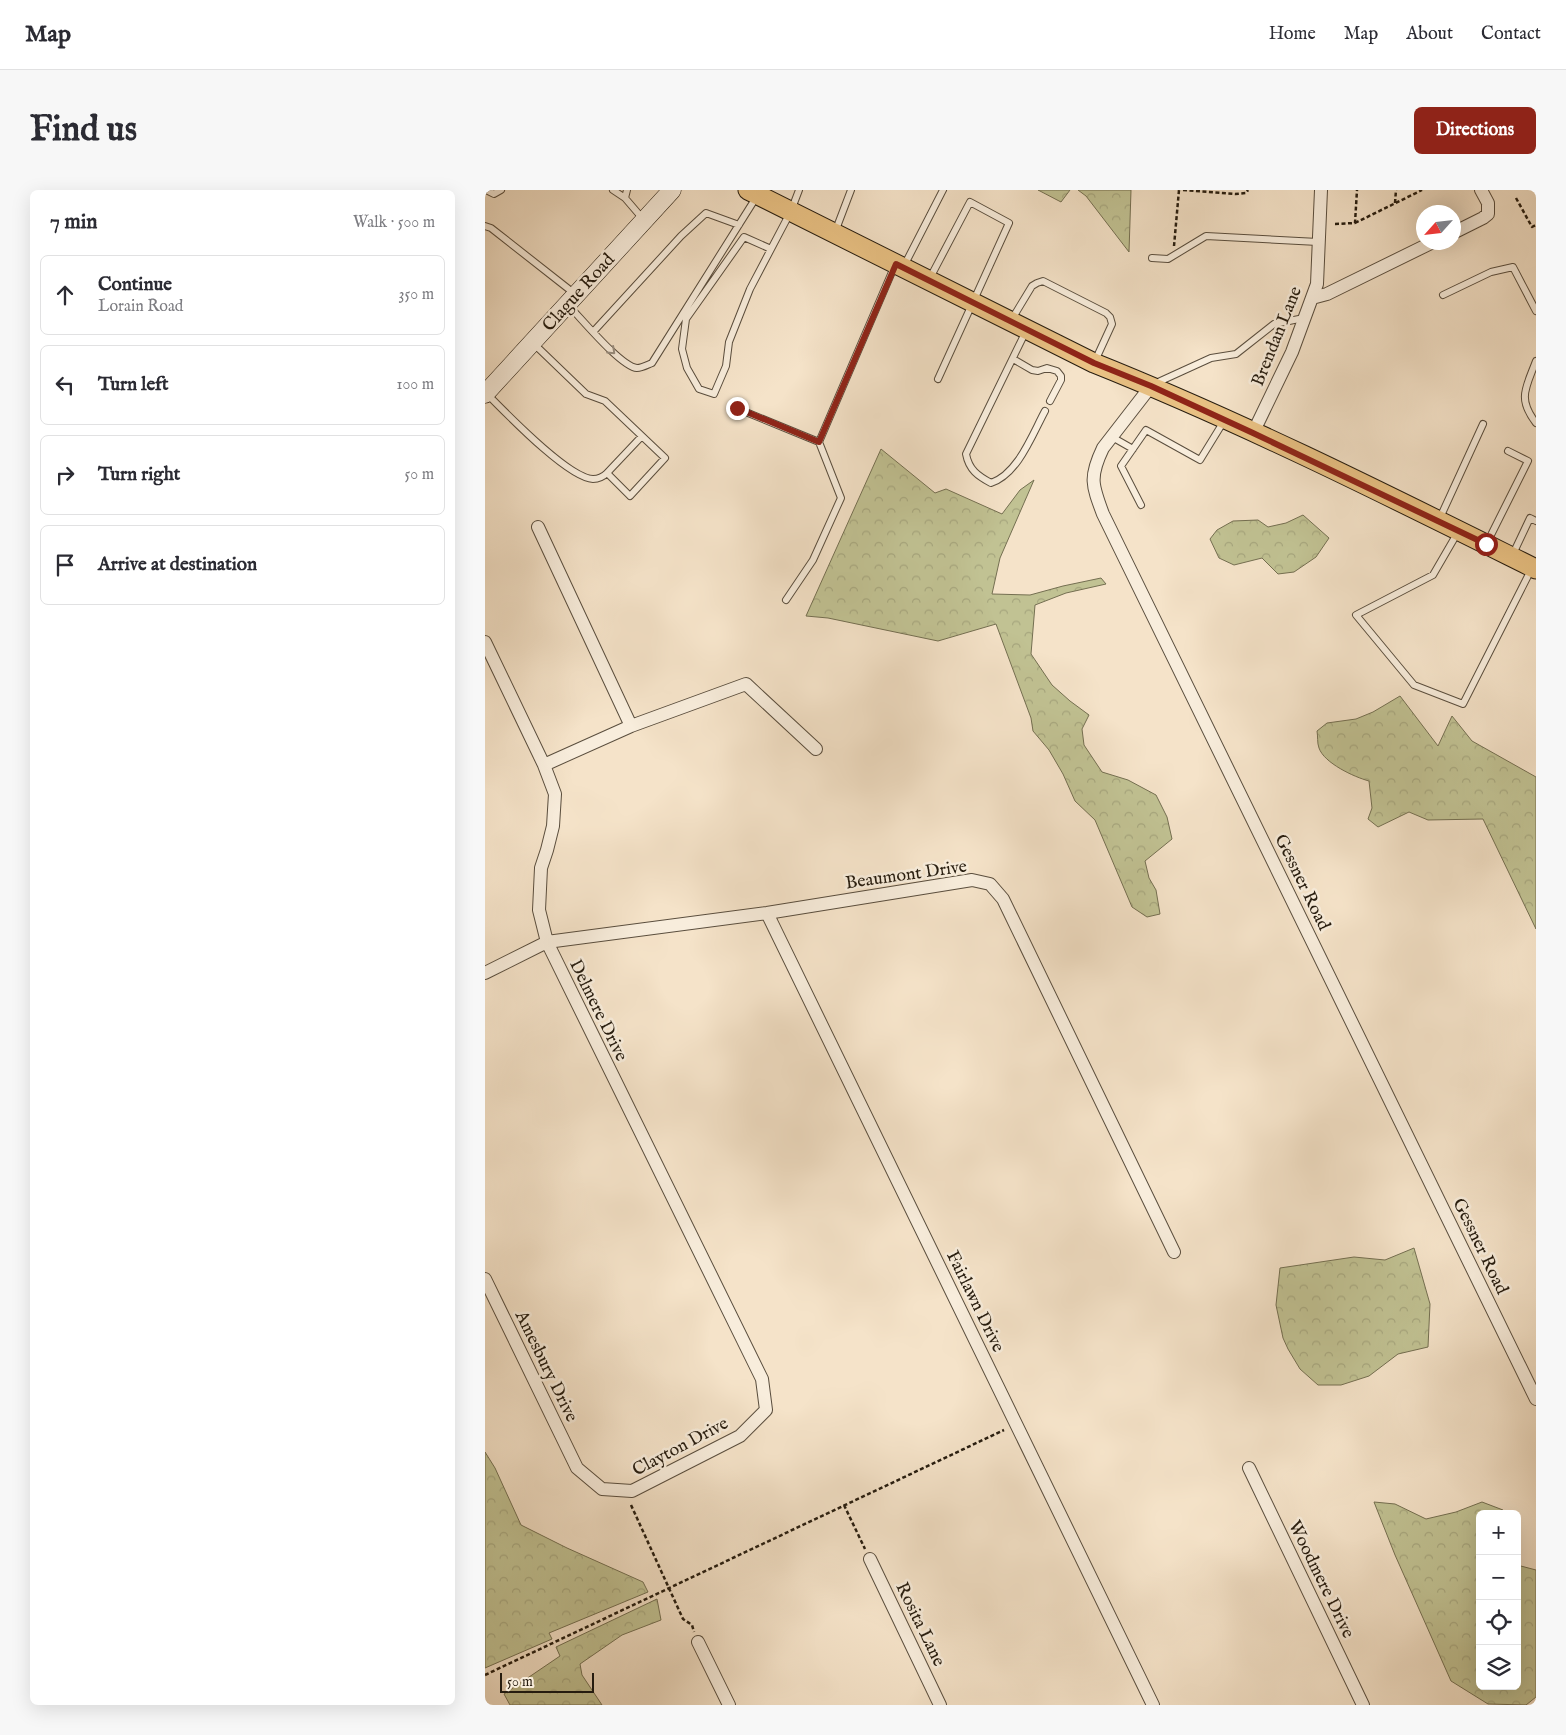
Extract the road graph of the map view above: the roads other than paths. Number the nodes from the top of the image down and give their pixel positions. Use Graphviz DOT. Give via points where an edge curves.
graph roads {
  1 [pos="486,190"];
  2 [pos="501,190"];
  3 [pos="613,190"];
  4 [pos="627,190"];
  5 [pos="672,190"];
  6 [pos="799,190"];
  7 [pos="851,190"];
  8 [pos="943,190"];
  9 [pos="1321,190"];
  10 [pos="1481,190"];
  11 [pos="753,192"];
  12 [pos="625,198"];
  13 [pos="791,211"];
  14 [pos="644,220"];
  15 [pos="739,225"];
  16 [pos="485,226"];
  17 [pos="1461,229"];
  18 [pos="834,233"];
  19 [pos="1318,242"];
  20 [pos="771,249"];
  21 [pos="1417,250"];
  22 [pos="1152,258"];
  23 [pos="900,266"];
  24 [pos="929,280"];
  25 [pos="1443,295"];
  26 [pos="1312,298"];
  27 [pos="572,299"];
  28 [pos="974,302"];
  29 [pos="1536,311"];
  30 [pos="1304,318"];
  31 [pos="1019,326"];
  32 [pos="593,332"];
  33 [pos="532,342"];
  34 [pos="1013,359"];
  35 [pos="1536,361"];
  36 [pos="1094,363"];
  37 [pos="938,379"];
  38 [pos="1151,386"];
  39 [pos="485,394"];
  40 [pos="1050,401"];
  41 [pos="737,408"];
  42 [pos="1045,411"];
  43 [pos="1224,420"];
  44 [pos="1536,423"];
  45 [pos="1483,424"];
  46 [pos="1253,433"];
  47 [pos="642,436"];
  48 [pos="1112,437"];
  49 [pos="819,442"];
  50 [pos="1133,449"];
  51 [pos="1508,450"];
  52 [pos="607,473"];
  53 [pos="1141,505"];
  54 [pos="1439,521"];
  55 [pos="1536,521"];
  56 [pos="538,527"];
  57 [pos="1459,531"];
  58 [pos="1486,544"];
  59 [pos="1511,557"];
  60 [pos="1534,568"];
  61 [pos="786,600"];
  62 [pos="485,642"];
  63 [pos="631,726"];
  64 [pos="816,748"];
  65 [pos="544,765"];
  66 [pos="767,913"];
  67 [pos="547,942"];
  68 [pos="485,973"];
  69 [pos="1174,1252"];
  70 [pos="485,1279"];
  71 [pos="762,1379"];
  72 [pos="1536,1399"];
  73 [pos="577,1468"];
  74 [pos="1249,1468"];
  75 [pos="870,1559"];
  76 [pos="698,1642"];
  77 [pos="729,1705"];
  78 [pos="941,1705"];
  79 [pos="1153,1705"];
  80 [pos="1363,1705"];
  1 -- 2 [label="lane" via="494,194"];
  3 -- 12 [label="lane"];
  4 -- 12 [label="lane"];
  5 -- 14 [label="main road, Clague Road"];
  6 -- 13 [label="lane"];
  7 -- 18 [label="lane"];
  8 -- 23 [label="lane"];
  9 -- 19 [label="street, Brendan Lane"];
  10 -- 17 [label="street" via="1488,203 1488,214"];
  11 -- 13 [label="main road"];
  11 -- 15 [label="lane"];
  12 -- 14 [label="lane"];
  13 -- 18 [label="main road"];
  13 -- 20 [label="lane"];
  14 -- 27 [label="main road, Clague Road"];
  15 -- 32 [label="lane" via="706,213"];
  32 -- 15 [label="lane, one-way" via="624,362 635,368 651,363"];
  16 -- 27 [label="lane"];
  18 -- 23 [label="main road"];
  19 -- 22 [label="lane" via="1206,236 1168,259"];
  19 -- 26 [label="street, Brendan Lane" via="1317,284"];
  20 -- 20 [label="lane" via="750,289 729,342 726,366 714,394 699,389 687,368 682,348 686,319 744,238"];
  21 -- 26 [label="street" via="1327,294"];
  23 -- 24 [label="main road"];
  23 -- 49 [label="lane"];
  24 -- 28 [label="main road"];
  24 -- 28 [label="lane" via="970,202 1009,224"];
  25 -- 29 [label="lane" via="1491,272 1513,267"];
  26 -- 30 [label="street, Brendan Lane"];
  27 -- 32 [label="lane"];
  27 -- 33 [label="main road, Clague Road"];
  28 -- 31 [label="main road"];
  28 -- 37 [label="lane"];
  30 -- 38 [label="lane" via="1274,324 1236,354 1211,358"];
  30 -- 46 [label="street, Brendan Lane" via="1293,352"];
  31 -- 34 [label="lane"];
  31 -- 36 [label="main road"];
  31 -- 36 [label="lane" via="1032,286 1043,281 1110,317 1111,324"];
  33 -- 39 [label="main road, Clague Road"];
  33 -- 47 [label="lane" via="586,394 605,401"];
  34 -- 40 [label="lane" via="1033,370 1047,368 1057,371 1061,380"];
  34 -- 42 [label="lane" via="966,454 976,476 991,483 1001,480 1013,469"];
  35 -- 44 [label="lane" via="1524,392 1527,411"];
  36 -- 38 [label="main road"];
  38 -- 43 [label="main road"];
  38 -- 48 [label="street, Gessner Road"];
  39 -- 52 [label="lane" via="537,443 576,472 592,479"];
  41 -- 49 [label="lane"];
  43 -- 46 [label="main road"];
  43 -- 50 [label="lane" via="1200,460 1146,430"];
  45 -- 54 [label="lane"];
  46 -- 54 [label="main road"];
  47 -- 52 [label="lane"];
  47 -- 52 [label="lane" via="665,458 630,496"];
  48 -- 50 [label="lane"];
  48 -- 72 [label="street, Gessner Road" via="1103,448 1094,470 1094,485 1103,514"];
  49 -- 61 [label="lane" via="841,498 813,560"];
  50 -- 53 [label="lane" via="1121,466"];
  51 -- 58 [label="lane" via="1528,461"];
  54 -- 57 [label="main road"];
  55 -- 59 [label="lane" via="1531,518"];
  56 -- 63 [label="street"];
  57 -- 58 [label="main road"];
  57 -- 60 [label="lane" via="1433,575 1356,615 1413,685 1463,704"];
  58 -- 59 [label="main road"];
  59 -- 60 [label="main road"];
  62 -- 65 [label="street, Delmere Drive"];
  63 -- 64 [label="street" via="746,684"];
  63 -- 65 [label="street"];
  65 -- 67 [label="street, Delmere Drive" via="555,794 553,826 541,868 539,910"];
  66 -- 67 [label="street, Beaumont Drive"];
  66 -- 69 [label="street, Beaumont Drive" via="972,880 990,884 1003,900"];
  66 -- 79 [label="street, Fairlawn Drive"];
  67 -- 68 [label="street, Beaumont Drive"];
  67 -- 71 [label="street, Delmere Drive"];
  70 -- 73 [label="street, Amesbury Drive"];
  71 -- 73 [label="street, Clayton Drive" via="766,1410 740,1436 632,1491 602,1489"];
  74 -- 80 [label="street, Woodmere Drive"];
  75 -- 78 [label="street, Rosita Lane"];
  76 -- 77 [label="street"];
}
